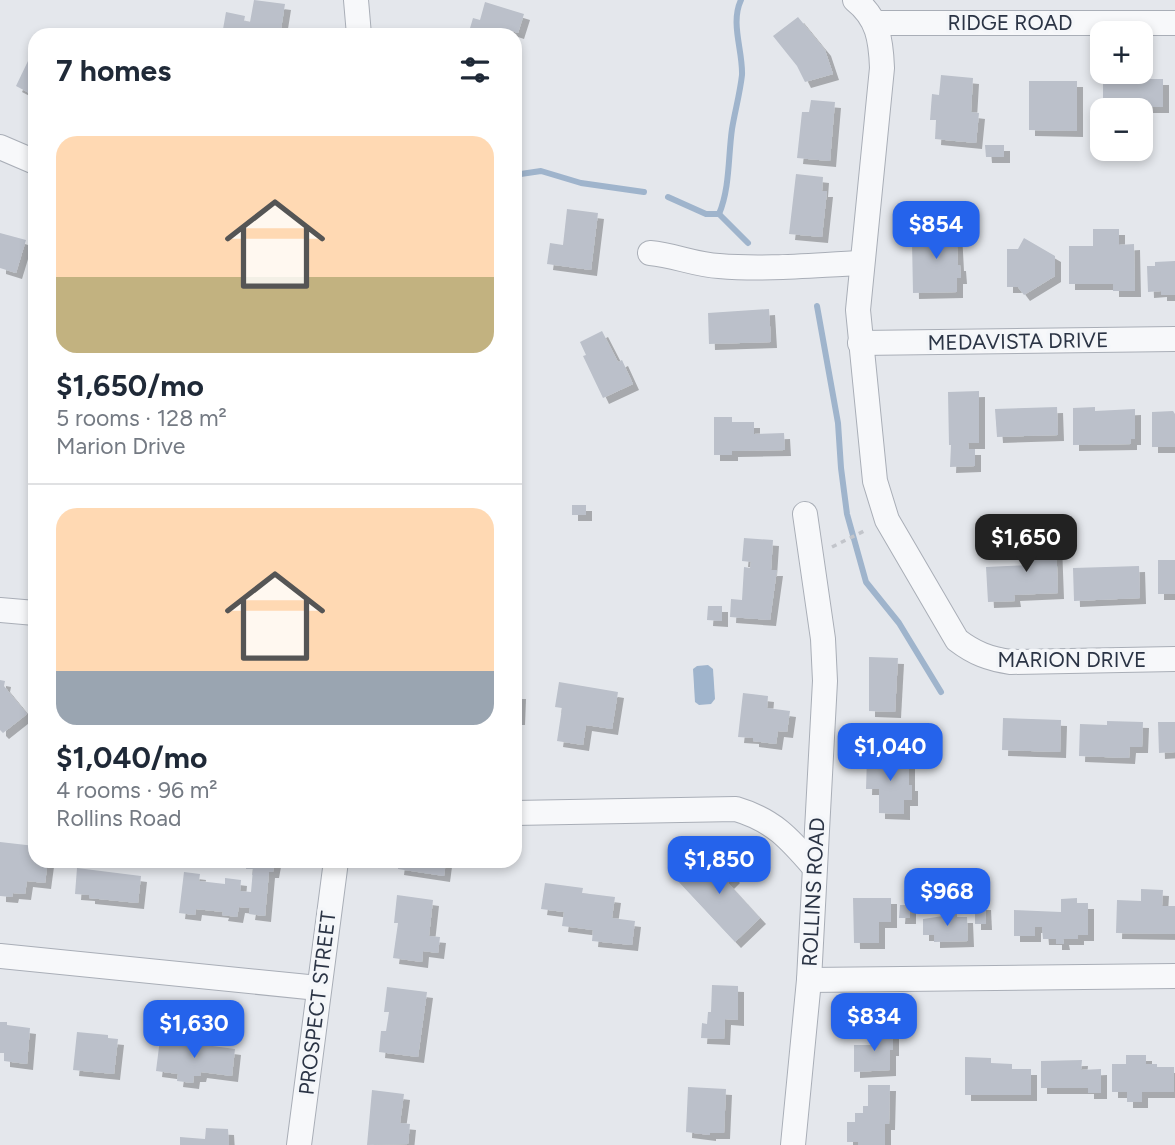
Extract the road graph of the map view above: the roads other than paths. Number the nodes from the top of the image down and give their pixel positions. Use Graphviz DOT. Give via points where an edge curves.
graph roads {
  1 [pos="356,0"];
  2 [pos="855,0"];
  3 [pos="876,23"];
  4 [pos="1175,23"];
  5 [pos="358,28"];
  6 [pos="0,147"];
  7 [pos="28,159"];
  8 [pos="650,253"];
  9 [pos="861,263"];
  10 [pos="1175,339"];
  11 [pos="860,343"];
  12 [pos="805,514"];
  13 [pos="0,610"];
  14 [pos="28,612"];
  15 [pos="1175,659"];
  16 [pos="522,813"];
  17 [pos="814,867"];
  18 [pos="335,868"];
  19 [pos="0,956"];
  20 [pos="1175,976"];
  21 [pos="809,980"];
  22 [pos="318,988"];
  23 [pos="299,1145"];
  24 [pos="793,1145"];
  1 -- 5 [label="street"];
  2 -- 3 [label="street"];
  3 -- 4 [label="street, RIDGE ROAD"];
  3 -- 9 [label="street" via="882,68"];
  6 -- 7 [label="street"];
  8 -- 9 [label="street" via="737,268"];
  9 -- 11 [label="street"];
  10 -- 11 [label="street, MEDAVISTA DRIVE"];
  11 -- 15 [label="street, MARION DRIVE" via="875,481 887,520 957,639 974,653 1011,662"];
  12 -- 17 [label="street, ROLLINS ROAD" via="825,681"];
  13 -- 14 [label="street"];
  16 -- 17 [label="street" via="736,809 758,816 789,838"];
  17 -- 21 [label="street, ROLLINS ROAD"];
  18 -- 22 [label="street, PROSPECT STREET"];
  19 -- 22 [label="street"];
  20 -- 21 [label="street"];
  21 -- 24 [label="street, ROLLINS ROAD"];
  22 -- 23 [label="street, PROSPECT STREET"];
}
